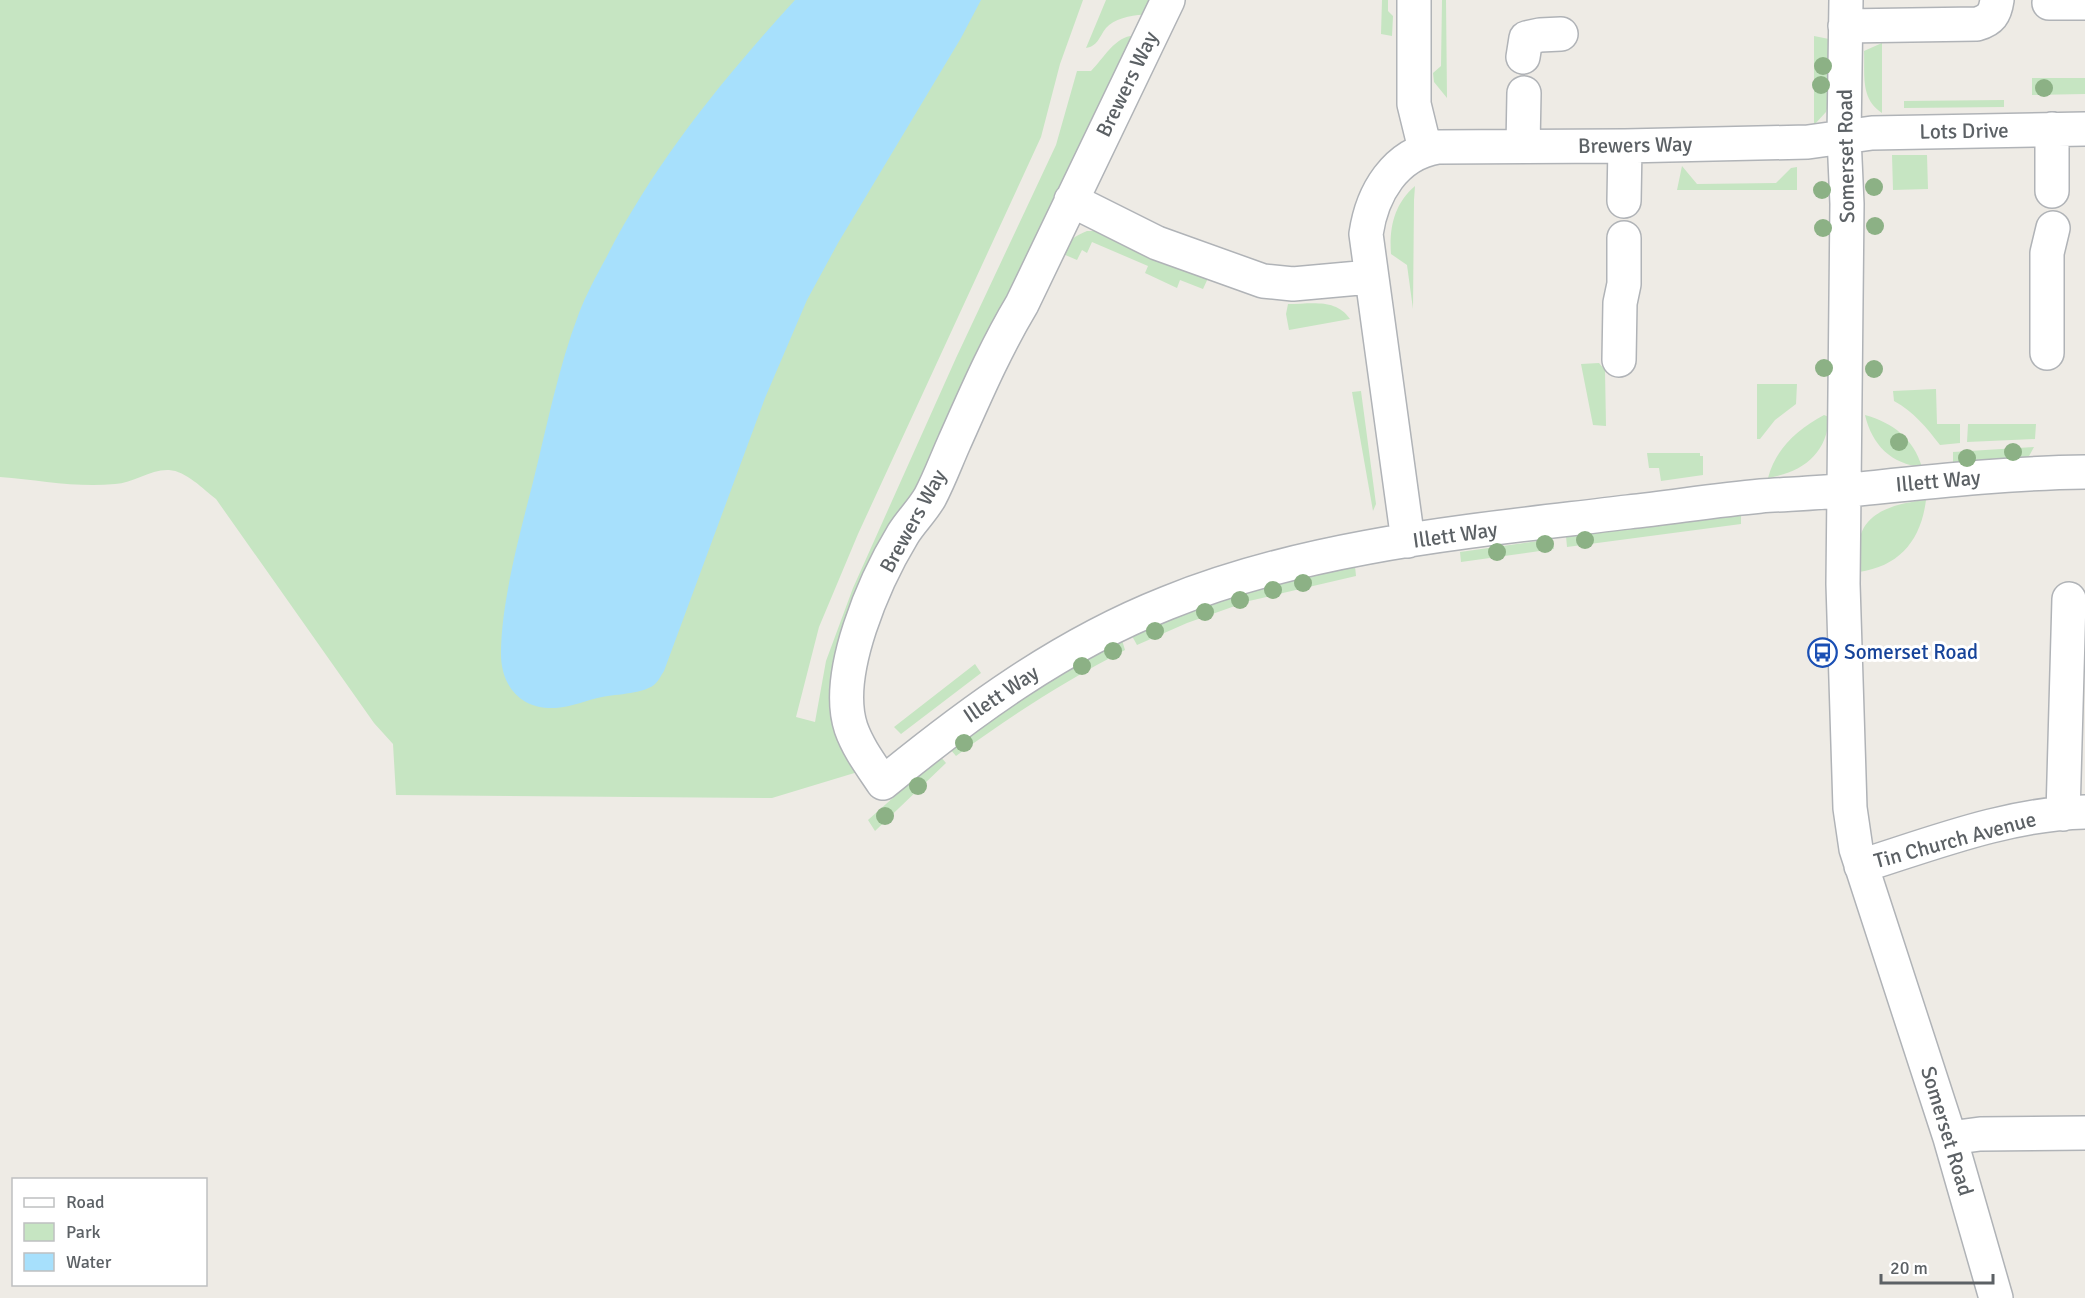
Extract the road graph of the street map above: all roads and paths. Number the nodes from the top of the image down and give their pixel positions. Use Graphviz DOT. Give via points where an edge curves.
graph roads {
  1 [pos="1168,0"];
  2 [pos="1414,0"];
  3 [pos="1997,0"];
  4 [pos="2049,3"];
  5 [pos="2085,3"];
  6 [pos="1846,13"];
  7 [pos="1561,34"];
  8 [pos="1523,57"];
  9 [pos="1524,93"];
  10 [pos="2052,129"];
  11 [pos="2085,129"];
  12 [pos="1844,137"];
  13 [pos="1523,146"];
  14 [pos="1625,146"];
  15 [pos="1425,149"];
  16 [pos="2052,190"];
  17 [pos="1071,200"];
  18 [pos="1624,201"];
  19 [pos="2053,228"];
  20 [pos="1624,238"];
  21 [pos="1370,277"];
  22 [pos="2047,353"];
  23 [pos="1619,360"];
  24 [pos="2085,472"];
  25 [pos="1845,490"];
  26 [pos="1408,541"];
  27 [pos="2069,599"];
  28 [pos="883,783"];
  29 [pos="2074,813"];
  30 [pos="1861,866"];
  31 [pos="2085,1133"];
  32 [pos="1950,1138"];
  33 [pos="1996,1298"];
  1 -- 17 [label="street, Brewers Way"];
  2 -- 15 [label="street" via="1414,104"];
  3 -- 6 [label="street" via="1992,16 1977,24"];
  4 -- 5 [label="street"];
  6 -- 12 [label="street, Somerset Road"];
  7 -- 8 [label="street" via="1526,38"];
  9 -- 13 [label="street"];
  10 -- 11 [label="street, Lots Drive"];
  10 -- 12 [label="street, Lots Drive" via="1879,132"];
  10 -- 16 [label="street"];
  12 -- 14 [label="street, Brewers Way" via="1808,142"];
  12 -- 25 [label="street, Somerset Road"];
  13 -- 14 [label="street, Brewers Way"];
  13 -- 15 [label="street, Brewers Way"];
  14 -- 18 [label="street"];
  15 -- 21 [label="street, Brewers Way" via="1403,161 1379,189 1365,234"];
  17 -- 21 [label="street" via="1157,243 1263,281 1293,284"];
  17 -- 28 [label="street, Brewers Way" via="1022,304 999,342 929,499 887,563 858,634 848,676 846,707 861,750"];
  19 -- 22 [label="street" via="2047,253"];
  20 -- 23 [label="street"];
  21 -- 26 [label="street, Brewers Way"];
  24 -- 25 [label="street, Illett Way" via="1964,478"];
  25 -- 26 [label="street, Illett Way" via="1759,496"];
  25 -- 30 [label="street, Somerset Road" via="1843,584 1850,808"];
  26 -- 28 [label="street, Illett Way" via="1310,559 1232,579 1121,623 1016,681"];
  27 -- 29 [label="street"];
  29 -- 30 [label="street, Tin Church Avenue" via="2002,823"];
  30 -- 32 [label="street, Somerset Road"];
  31 -- 32 [label="street"];
  32 -- 33 [label="street, Somerset Road"];
}
